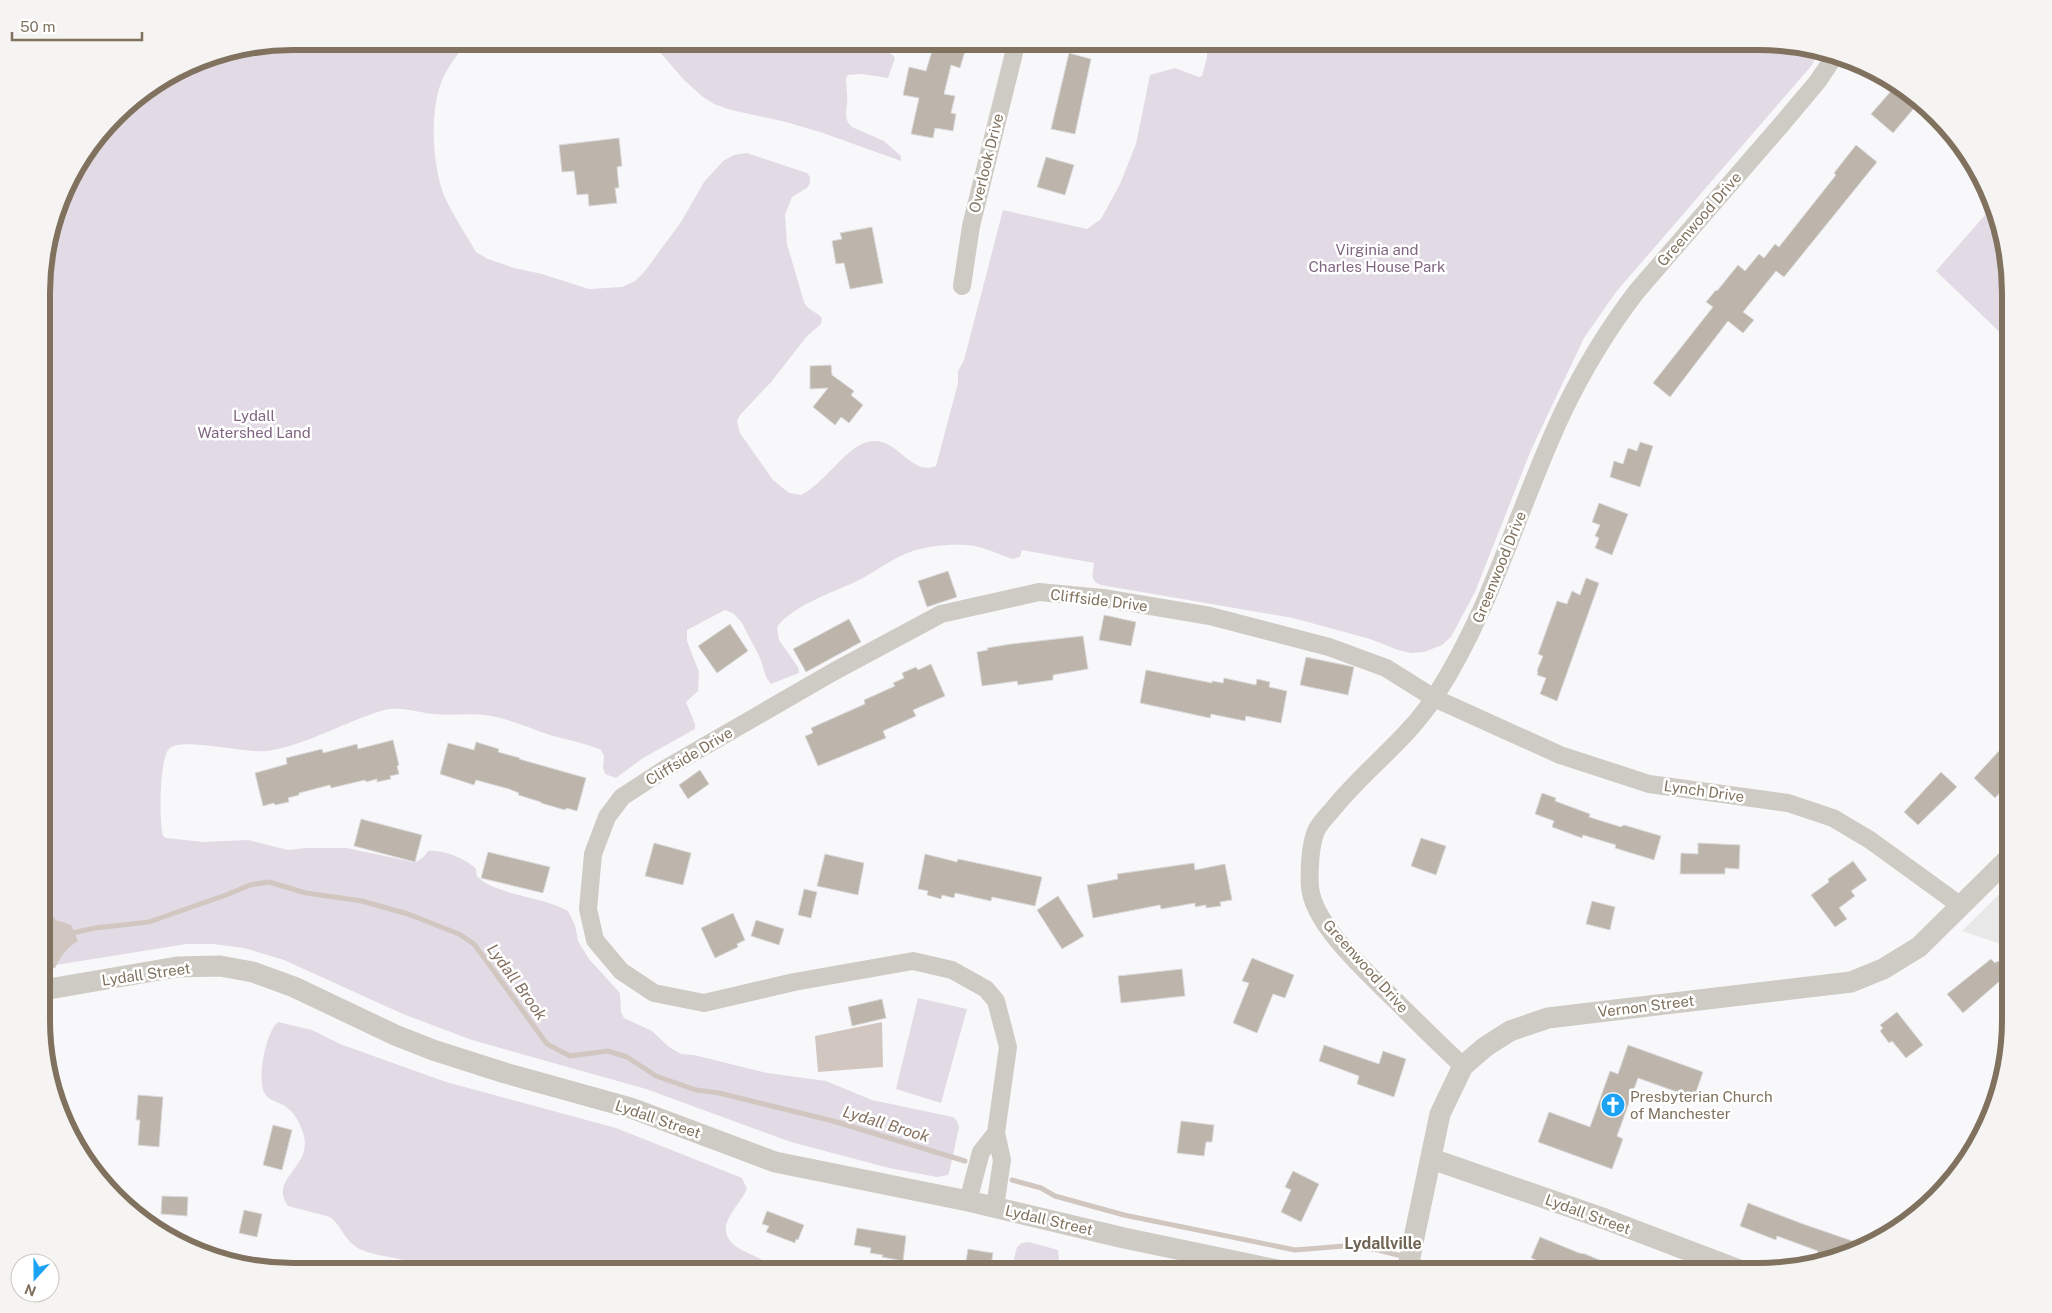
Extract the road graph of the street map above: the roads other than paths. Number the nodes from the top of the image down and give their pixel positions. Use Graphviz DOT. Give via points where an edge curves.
graph roads {
  1 [pos="1015,50"];
  2 [pos="1831,61"];
  3 [pos="962,286"];
  4 [pos="1434,698"];
  5 [pos="2002,865"];
  6 [pos="1961,906"];
  7 [pos="50,989"];
  8 [pos="1464,1066"];
  9 [pos="996,1133"];
  10 [pos="1432,1159"];
  11 [pos="968,1201"];
  12 [pos="995,1207"];
  13 [pos="1244,1263"];
  14 [pos="1409,1263"];
  15 [pos="1721,1263"];
  1 -- 3 [label="street, Overlook Drive" via="971,226"];
  2 -- 4 [label="street, Greenwood Drive" via="1781,125 1637,290 1590,359 1562,415 1476,623"];
  4 -- 6 [label="street, Lynch Drive" via="1560,755 1649,784 1788,803 1833,818 1870,840"];
  4 -- 8 [label="street, Greenwood Drive" via="1406,735 1349,789 1316,831 1310,859 1310,889 1320,916 1338,940"];
  4 -- 9 [label="street, Cliffside Drive" via="1386,668 1329,647 1210,616 1103,598 1039,592 941,614 833,672 622,797 607,817 593,854 588,909 596,940 621,971 654,993 704,1003 794,982 913,961 952,970 986,989 996,1001 1008,1047"];
  5 -- 6 [label="street, Vernon Street"];
  6 -- 8 [label="street, Vernon Street" via="1919,947 1883,969 1851,982 1548,1018 1510,1031"];
  7 -- 11 [label="street, Lydall Street" via="177,967 220,966 253,972 434,1050 631,1108 775,1162"];
  8 -- 10 [label="street, Vernon Street" via="1440,1114"];
  9 -- 11 [label="street" via="981,1152"];
  9 -- 12 [label="street, Cliffside Drive" via="1002,1160"];
  10 -- 14 [label="street, Vernon Street"];
  10 -- 15 [label="street, Lydall Street"];
  11 -- 12 [label="street, Lydall Street"];
  12 -- 13 [label="street, Lydall Street"];
}
